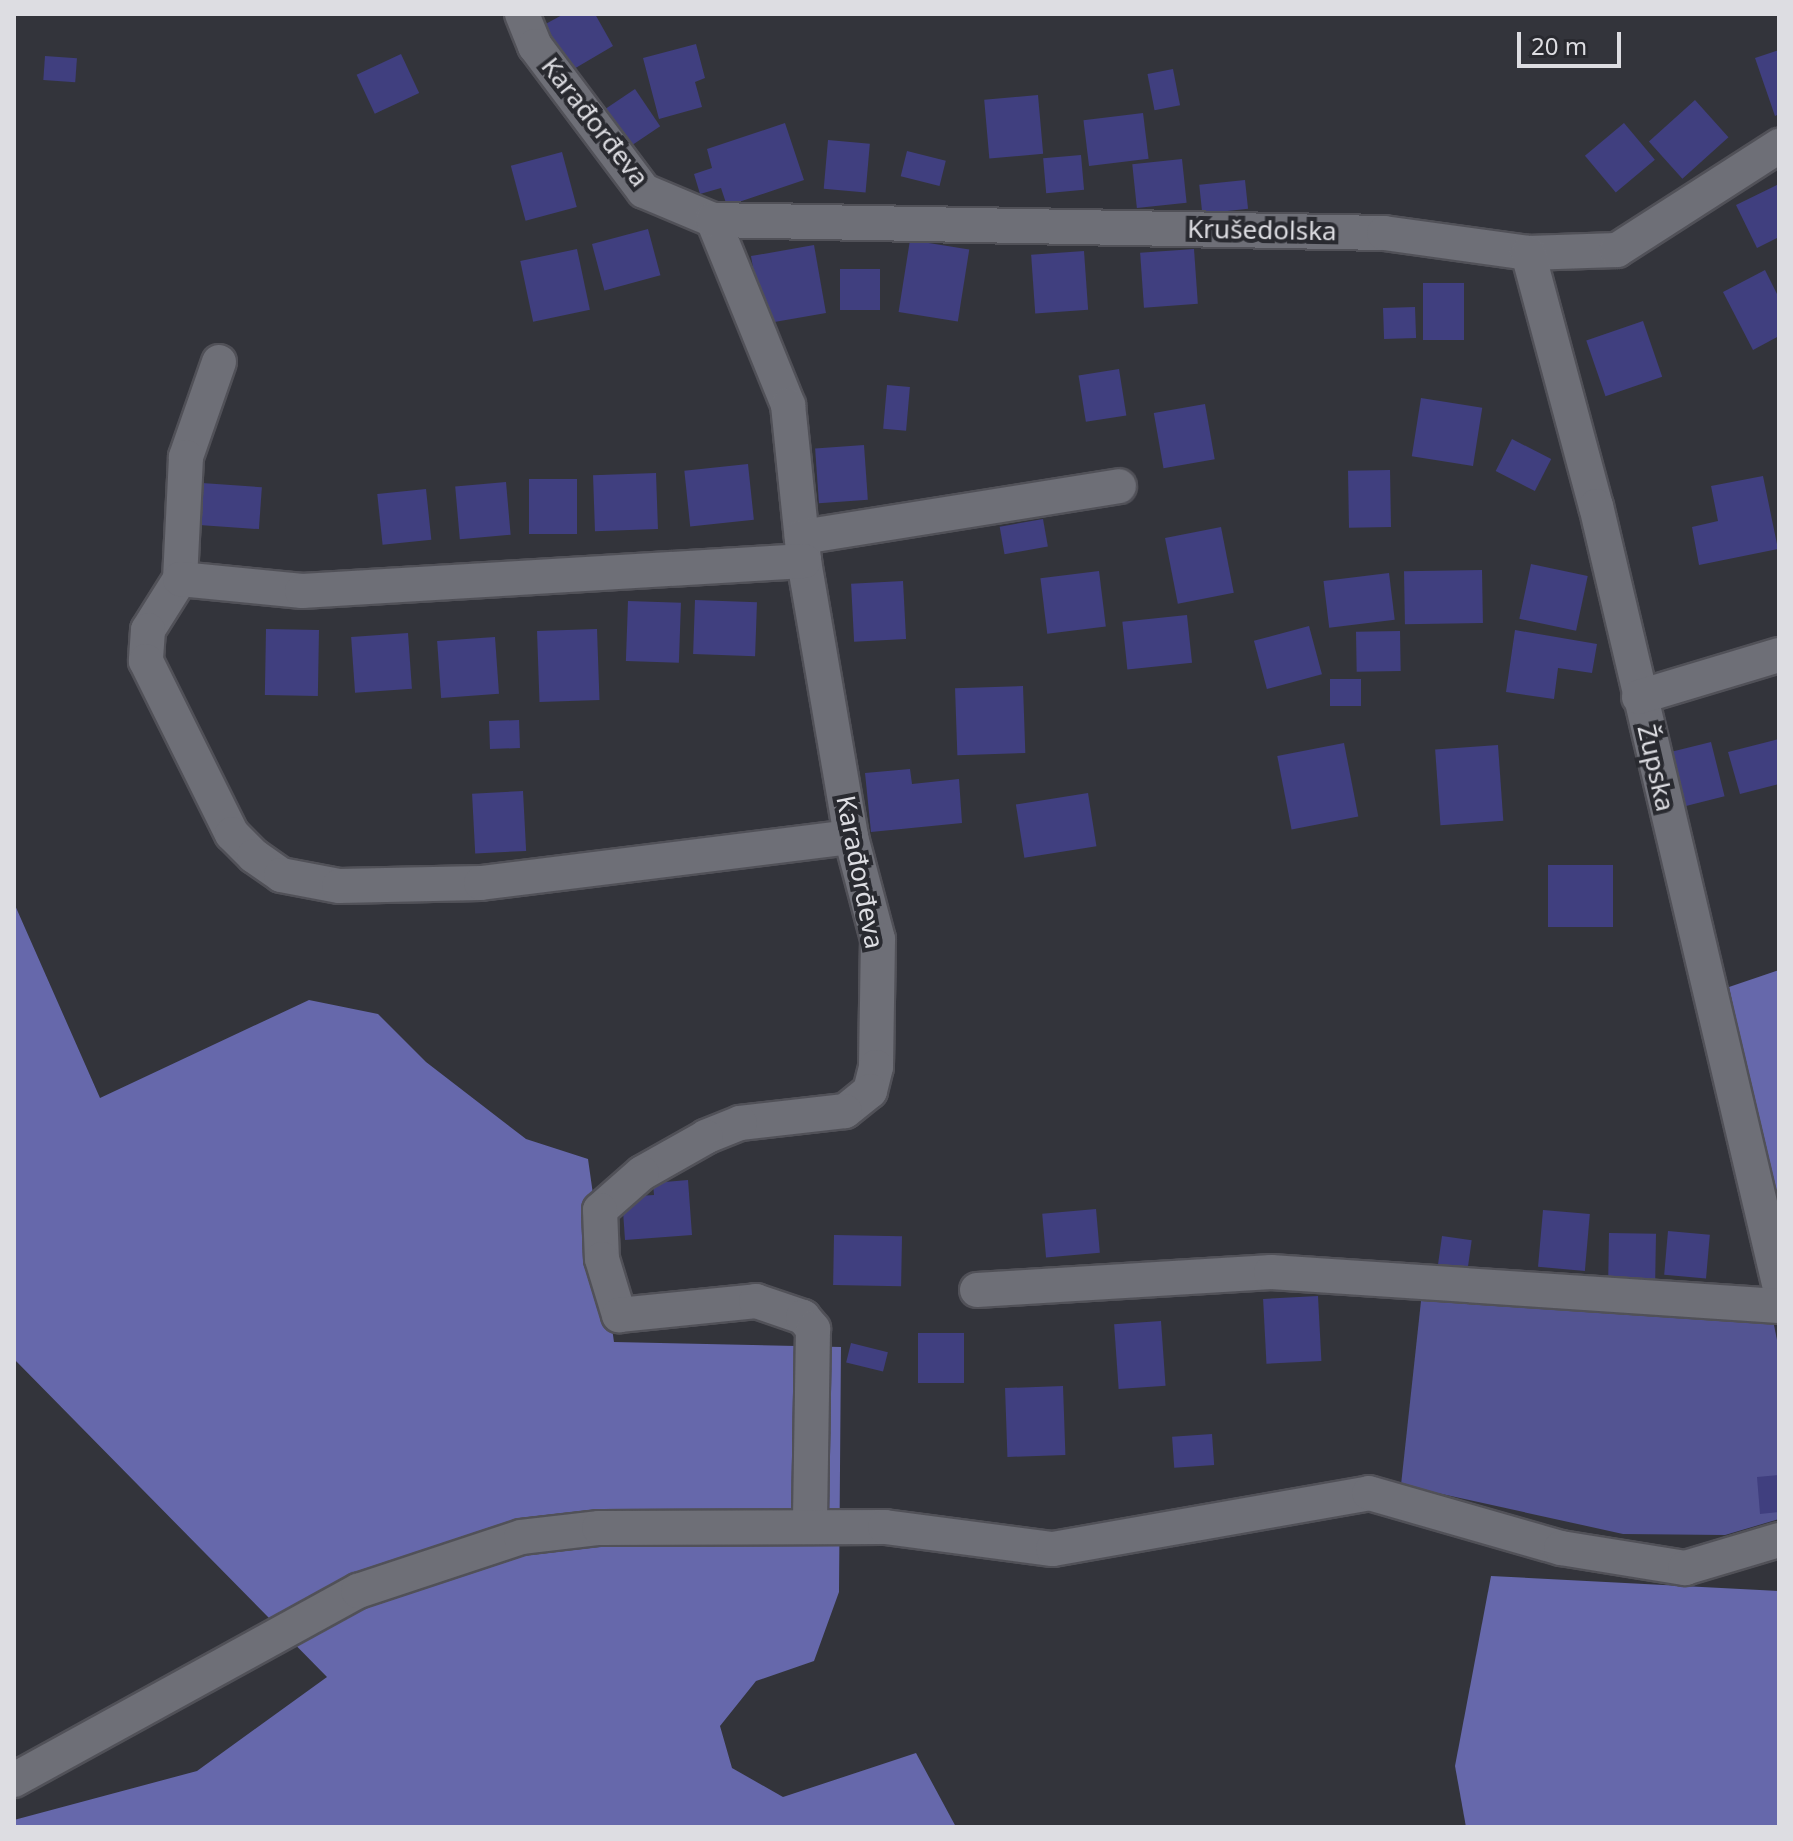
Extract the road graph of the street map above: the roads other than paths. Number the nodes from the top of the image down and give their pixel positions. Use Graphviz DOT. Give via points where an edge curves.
graph roads {
  1 [pos="522,14"];
  2 [pos="1779,146"];
  3 [pos="713,220"];
  4 [pos="1528,253"];
  5 [pos="219,362"];
  6 [pos="1119,486"];
  7 [pos="803,549"];
  8 [pos="180,579"];
  9 [pos="1779,655"];
  10 [pos="1639,697"];
  11 [pos="851,837"];
  12 [pos="1779,1284"];
  13 [pos="977,1290"];
  14 [pos="1779,1306"];
  15 [pos="810,1527"];
  16 [pos="1779,1540"];
  17 [pos="14,1780"];
  1 -- 3 [label="street, Karađorđeva" via="535,46 644,191"];
  2 -- 4 [label="street, Krušedolska" via="1617,250"];
  3 -- 4 [label="street, Krušedolska" via="1384,233"];
  3 -- 7 [label="street, Karađorđeva" via="788,405"];
  4 -- 10 [label="street, Župska"];
  5 -- 8 [label="street" via="186,457"];
  6 -- 7 [label="street"];
  7 -- 8 [label="street" via="302,591"];
  7 -- 11 [label="street, Karađorđeva"];
  8 -- 11 [label="street" via="148,630 146,661 232,834 281,875 339,886 481,883"];
  9 -- 10 [label="street"];
  10 -- 12 [label="street, Župska"];
  11 -- 15 [label="street, Karađorđeva" via="878,939 870,1091 845,1111 740,1123 706,1137 642,1173 600,1210 602,1259 619,1315 756,1301 803,1317 813,1329"];
  13 -- 14 [label="street" via="1271,1272"];
  15 -- 16 [label="street" via="885,1527 1053,1549 1369,1493 1561,1548 1685,1568"];
  15 -- 17 [label="street" via="599,1528 521,1537 443,1560 358,1591"];
}
